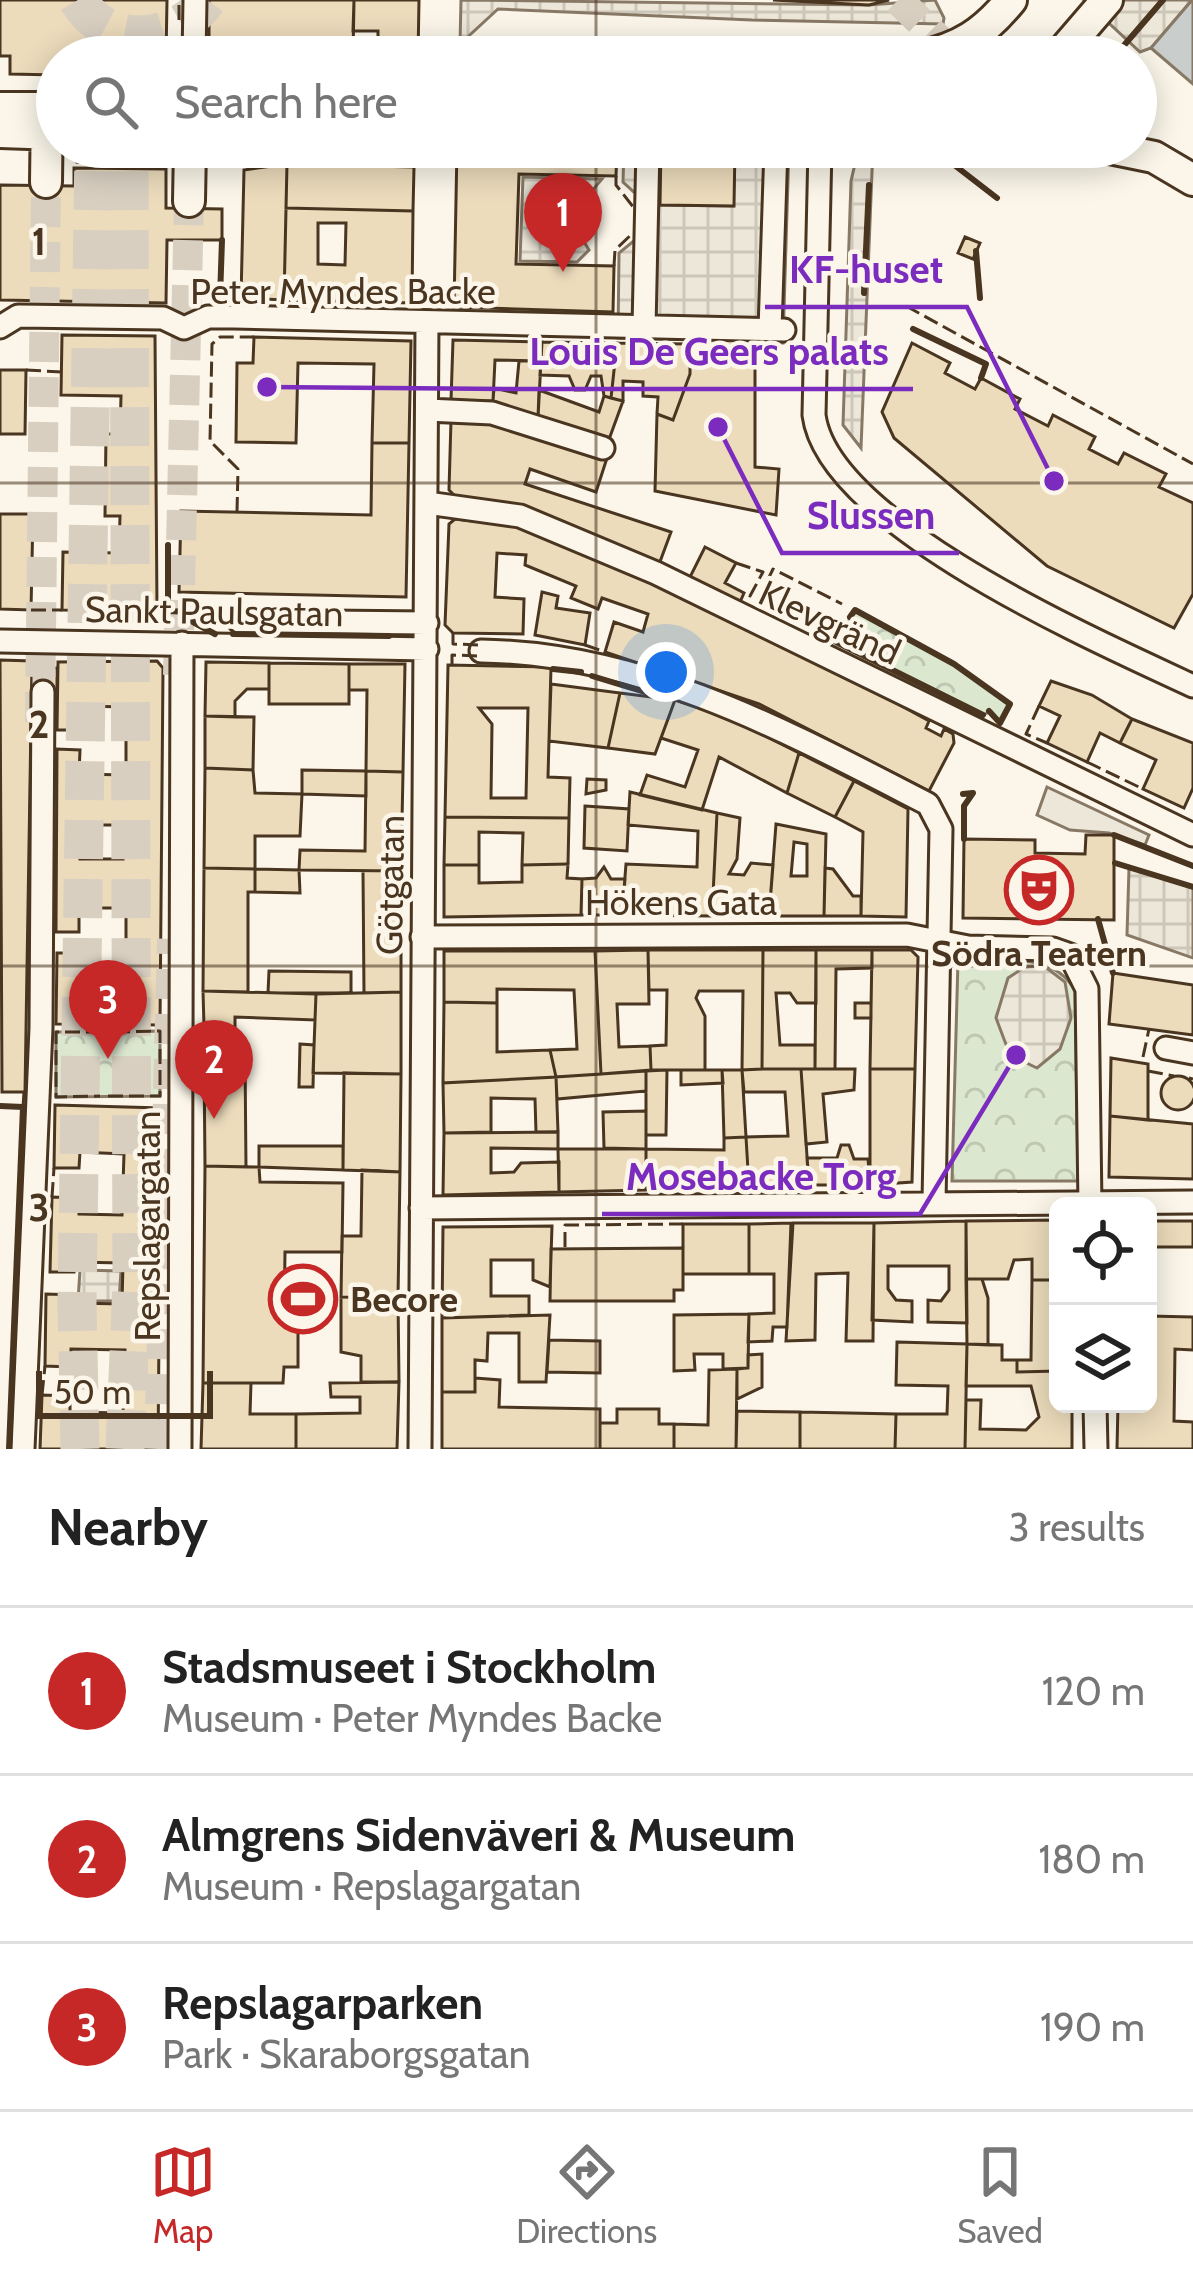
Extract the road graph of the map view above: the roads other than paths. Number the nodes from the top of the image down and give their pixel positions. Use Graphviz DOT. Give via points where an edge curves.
graph roads {
  1 [pos="195,0"];
  2 [pos="1011,0"];
  3 [pos="1107,0"];
  4 [pos="194,36"];
  5 [pos="985,36"];
  6 [pos="1076,36"];
  7 [pos="0,108"];
  8 [pos="36,117"];
  9 [pos="36,124"];
  10 [pos="0,132"];
  11 [pos="1157,139"];
  12 [pos="1157,159"];
  13 [pos="1193,161"];
  14 [pos="47,168"];
  15 [pos="190,168"];
  16 [pos="646,168"];
  17 [pos="776,168"];
  18 [pos="820,168"];
  19 [pos="1193,179"];
  20 [pos="46,182"];
  21 [pos="189,201"];
  22 [pos="427,322"];
  23 [pos="0,327"];
  24 [pos="644,327"];
  25 [pos="428,410"];
  26 [pos="603,448"];
  27 [pos="427,503"];
  28 [pos="238,621"];
  29 [pos="428,623"];
  30 [pos="0,641"];
  31 [pos="182,643"];
  32 [pos="428,649"];
  33 [pos="481,651"];
  34 [pos="1193,686"];
  35 [pos="43,692"];
  36 [pos="1193,835"];
  37 [pos="422,937"];
  38 [pos="940,942"];
  39 [pos="1166,1048"];
  40 [pos="1193,1052"];
  41 [pos="1089,1197"];
  42 [pos="934,1202"];
  43 [pos="1049,1202"];
  44 [pos="1157,1202"];
  45 [pos="1193,1202"];
  46 [pos="422,1208"];
  47 [pos="1095,1413"];
  48 [pos="23,1449"];
  49 [pos="180,1449"];
  50 [pos="420,1449"];
  51 [pos="1096,1449"];
  1 -- 4 [label="street"];
  2 -- 5 [label="street"];
  3 -- 6 [label="street"];
  7 -- 8 [label="street"];
  9 -- 10 [label="street"];
  11 -- 13 [label="street"];
  12 -- 19 [label="street"];
  14 -- 20 [label="street"];
  15 -- 21 [label="street"];
  16 -- 24 [label="street"];
  17 -- 24 [label="street, Peter Myndes Backe" via="777,330"];
  18 -- 34 [label="street" via="814,415 831,464 1017,604"];
  22 -- 23 [label="street, Peter Myndes Backe" via="208,317 184,328 163,318 18,316"];
  22 -- 24 [label="street, Peter Myndes Backe"];
  22 -- 25 [label="street, Götgatan"];
  25 -- 26 [label="street" via="492,413"];
  25 -- 27 [label="street, Götgatan"];
  27 -- 29 [label="street, Götgatan"];
  27 -- 36 [label="street, Klevgränd" via="520,516 791,634"];
  28 -- 29 [label="street, Sankt Paulsgatan"];
  29 -- 32 [label="street, Götgatan"];
  30 -- 31 [label="street, Sankt Paulsgatan" via="43,652"];
  31 -- 32 [label="street, Sankt Paulsgatan"];
  31 -- 49 [label="street, Repslagargatan"];
  32 -- 37 [label="street, Götgatan"];
  33 -- 38 [label="street" via="548,652 671,685 764,719 928,804 941,829"];
  35 -- 48 [label="street"];
  37 -- 38 [label="street, Hökens Gata" via="907,935"];
  37 -- 46 [label="street, Götgatan"];
  38 -- 41 [label="street, Hökens Gata" via="1054,949 1078,965 1087,989"];
  38 -- 42 [label="street"];
  39 -- 40 [label="street"];
  42 -- 43 [label="street"];
  42 -- 46 [label="street"];
  44 -- 45 [label="street"];
  46 -- 50 [label="street, Götgatan"];
  47 -- 51 [label="street"];
}
